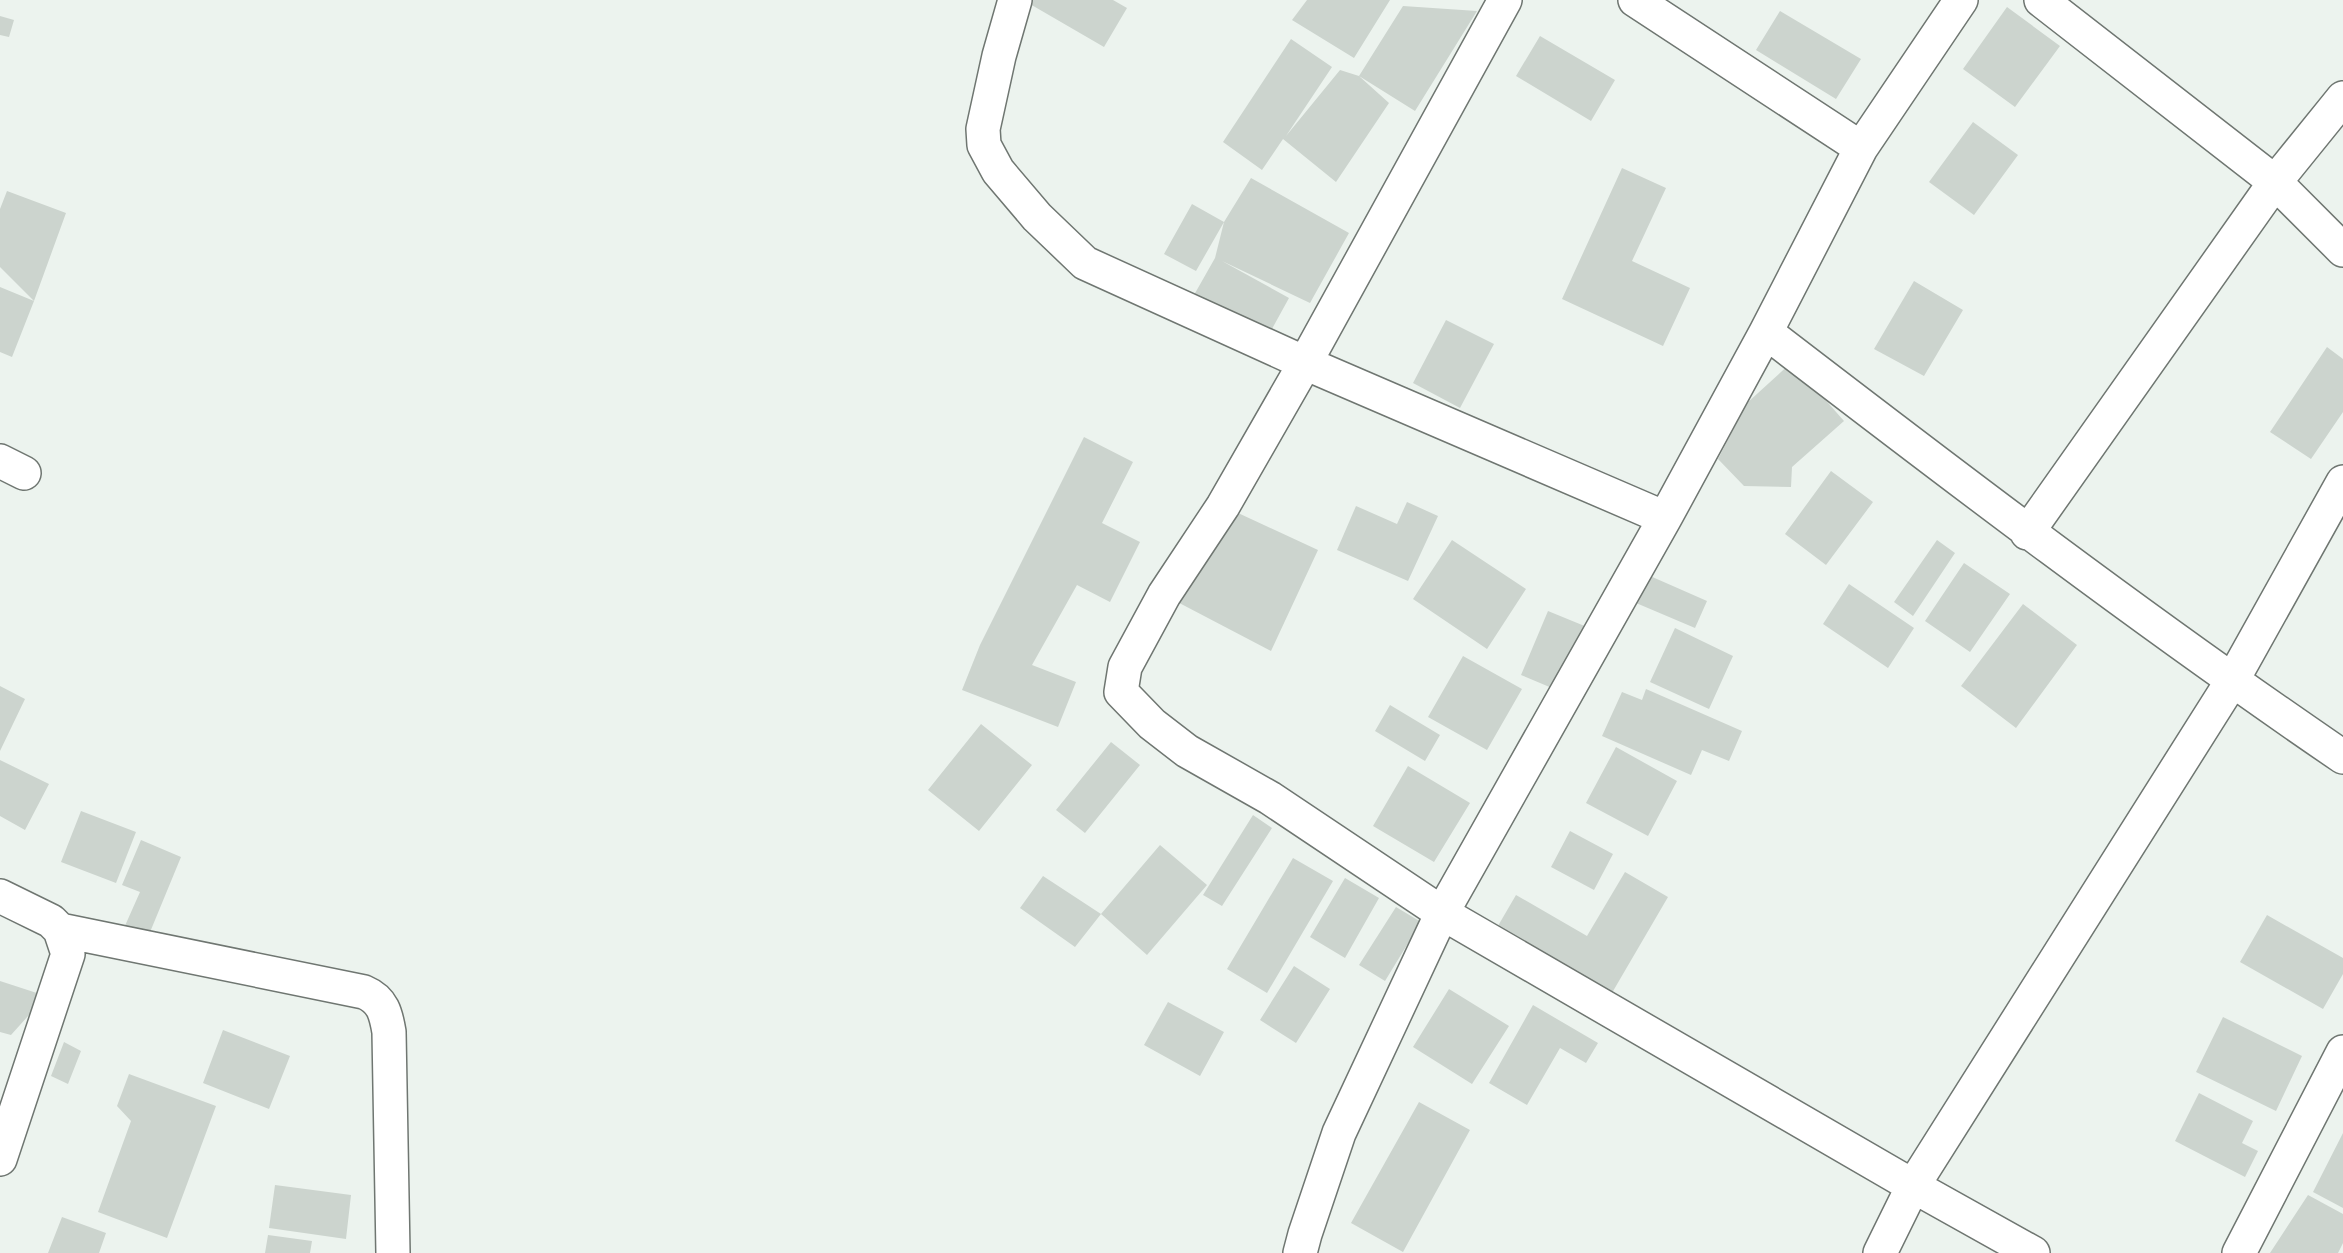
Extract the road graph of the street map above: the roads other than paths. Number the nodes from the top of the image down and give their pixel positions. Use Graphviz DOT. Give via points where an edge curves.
graph roads {
  1 [pos="1015,0"];
  2 [pos="1505,0"];
  3 [pos="1635,0"];
  4 [pos="1961,0"];
  5 [pos="2041,0"];
  6 [pos="2343,98"];
  7 [pos="1861,148"];
  8 [pos="2275,182"];
  9 [pos="2343,250"];
  10 [pos="1766,332"];
  11 [pos="1305,363"];
  12 [pos="2343,482"];
  13 [pos="1665,518"];
  14 [pos="2027,533"];
  15 [pos="2232,681"];
  16 [pos="2343,757"];
  17 [pos="0,896"];
  18 [pos="1442,913"];
  19 [pos="60,930"];
  20 [pos="2343,1052"];
  21 [pos="0,1160"];
  22 [pos="1913,1186"];
  23 [pos="393,1253"];
  24 [pos="1300,1253"];
  25 [pos="1880,1253"];
  26 [pos="2033,1253"];
  27 [pos="2239,1253"];
  1 -- 11 [label="street" via="983,129 984,145 998,171 1037,217 1085,263"];
  2 -- 11 [label="street"];
  3 -- 7 [label="street"];
  4 -- 7 [label="street"];
  5 -- 8 [label="street"];
  6 -- 8 [label="street"];
  7 -- 10 [label="street"];
  8 -- 9 [label="street"];
  8 -- 14 [label="street"];
  10 -- 13 [label="street"];
  10 -- 14 [label="street"];
  11 -- 13 [label="street"];
  11 -- 18 [label="street" via="1223,506 1164,595 1125,667 1121,692 1152,724 1187,751 1270,798"];
  12 -- 15 [label="street"];
  13 -- 18 [label="street"];
  14 -- 15 [label="street"];
  15 -- 16 [label="street"];
  15 -- 22 [label="street"];
  17 -- 19 [label="street" via="51,921"];
  18 -- 22 [label="street"];
  18 -- 24 [label="street" via="1339,1133"];
  19 -- 21 [label="street" via="68,954 66,968"];
  19 -- 23 [label="street" via="375,997 386,1013 389,1032"];
  20 -- 27 [label="street"];
  22 -- 25 [label="street"];
  22 -- 26 [label="street"];
}
